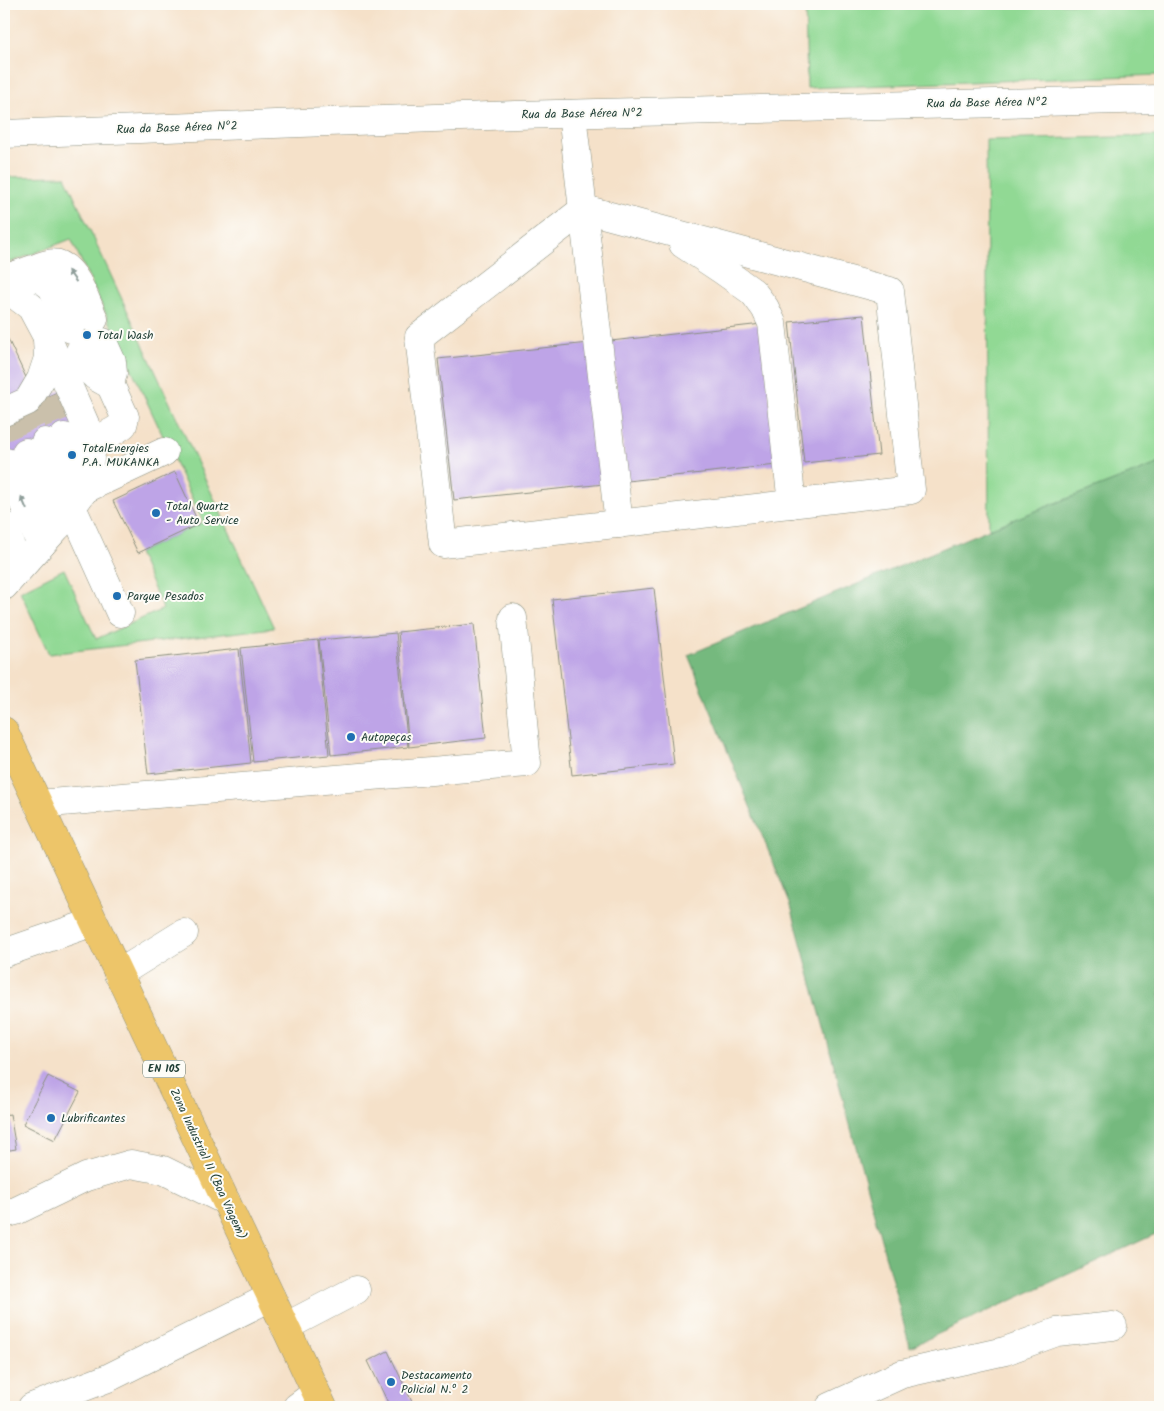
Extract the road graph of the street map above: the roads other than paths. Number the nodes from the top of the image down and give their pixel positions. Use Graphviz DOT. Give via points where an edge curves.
graph roads {
  1 [pos="1160,99"];
  2 [pos="572,114"];
  3 [pos="4,134"];
  4 [pos="584,209"];
  5 [pos="661,230"];
  6 [pos="8,282"];
  7 [pos="79,336"];
  8 [pos="4,412"];
  9 [pos="94,442"];
  10 [pos="164,452"];
  11 [pos="792,504"];
  12 [pos="64,517"];
  13 [pos="619,524"];
  14 [pos="4,525"];
  15 [pos="8,581"];
  16 [pos="120,613"];
  17 [pos="514,618"];
  18 [pos="4,731"];
  19 [pos="38,804"];
  20 [pos="94,922"];
  21 [pos="184,933"];
  22 [pos="4,953"];
  23 [pos="118,974"];
  24 [pos="226,1201"];
  25 [pos="4,1214"];
  26 [pos="356,1290"];
  27 [pos="271,1297"];
  28 [pos="1113,1326"];
  29 [pos="285,1327"];
  30 [pos="312,1403"];
  31 [pos="32,1407"];
  32 [pos="830,1407"];
  1 -- 2 [label="street, Rua da Base Aérea Nº2"];
  2 -- 3 [label="street, Rua da Base Aérea Nº2"];
  2 -- 4 [label="street"];
  4 -- 5 [label="street"];
  4 -- 13 [label="street"];
  4 -- 13 [label="street" via="419,338 443,544"];
  5 -- 11 [label="street" via="753,292 765,308 772,323"];
  5 -- 11 [label="street" via="890,291 911,490"];
  6 -- 7 [label="street" via="15,295"];
  7 -- 6 [label="street, one-way" via="75,278 65,266 51,263"];
  7 -- 8 [label="street" via="48,358 44,387 28,401"];
  7 -- 9 [label="street"];
  7 -- 9 [label="street" via="90,372 110,384 125,417 123,425"];
  9 -- 12 [label="street"];
  10 -- 12 [label="street"];
  11 -- 13 [label="street"];
  12 -- 12 [label="street, one-way" via="35,448"];
  12 -- 15 [label="street"];
  12 -- 16 [label="street"];
  14 -- 15 [label="street" via="10,543"];
  17 -- 19 [label="street" via="527,763"];
  18 -- 19 [label="main road, Zona Industrial II (Boa Viagem) / EN 105"];
  19 -- 20 [label="main road, Zona Industrial II (Boa Viagem) / EN 105"];
  20 -- 22 [label="street"];
  20 -- 23 [label="main road, Zona Industrial II (Boa Viagem) / EN 105"];
  21 -- 23 [label="street"];
  23 -- 24 [label="main road, Zona Industrial II (Boa Viagem) / EN 105"];
  24 -- 25 [label="street" via="163,1170 132,1164 86,1177"];
  24 -- 27 [label="main road, Zona Industrial II (Boa Viagem) / EN 105"];
  26 -- 29 [label="street"];
  27 -- 29 [label="main road, Zona Industrial II (Boa Viagem) / EN 105"];
  27 -- 31 [label="street" via="108,1378"];
  28 -- 32 [label="street" via="1057,1332 1005,1351 902,1374"];
  29 -- 30 [label="main road, Zona Industrial II (Boa Viagem) / EN 105"];
}
